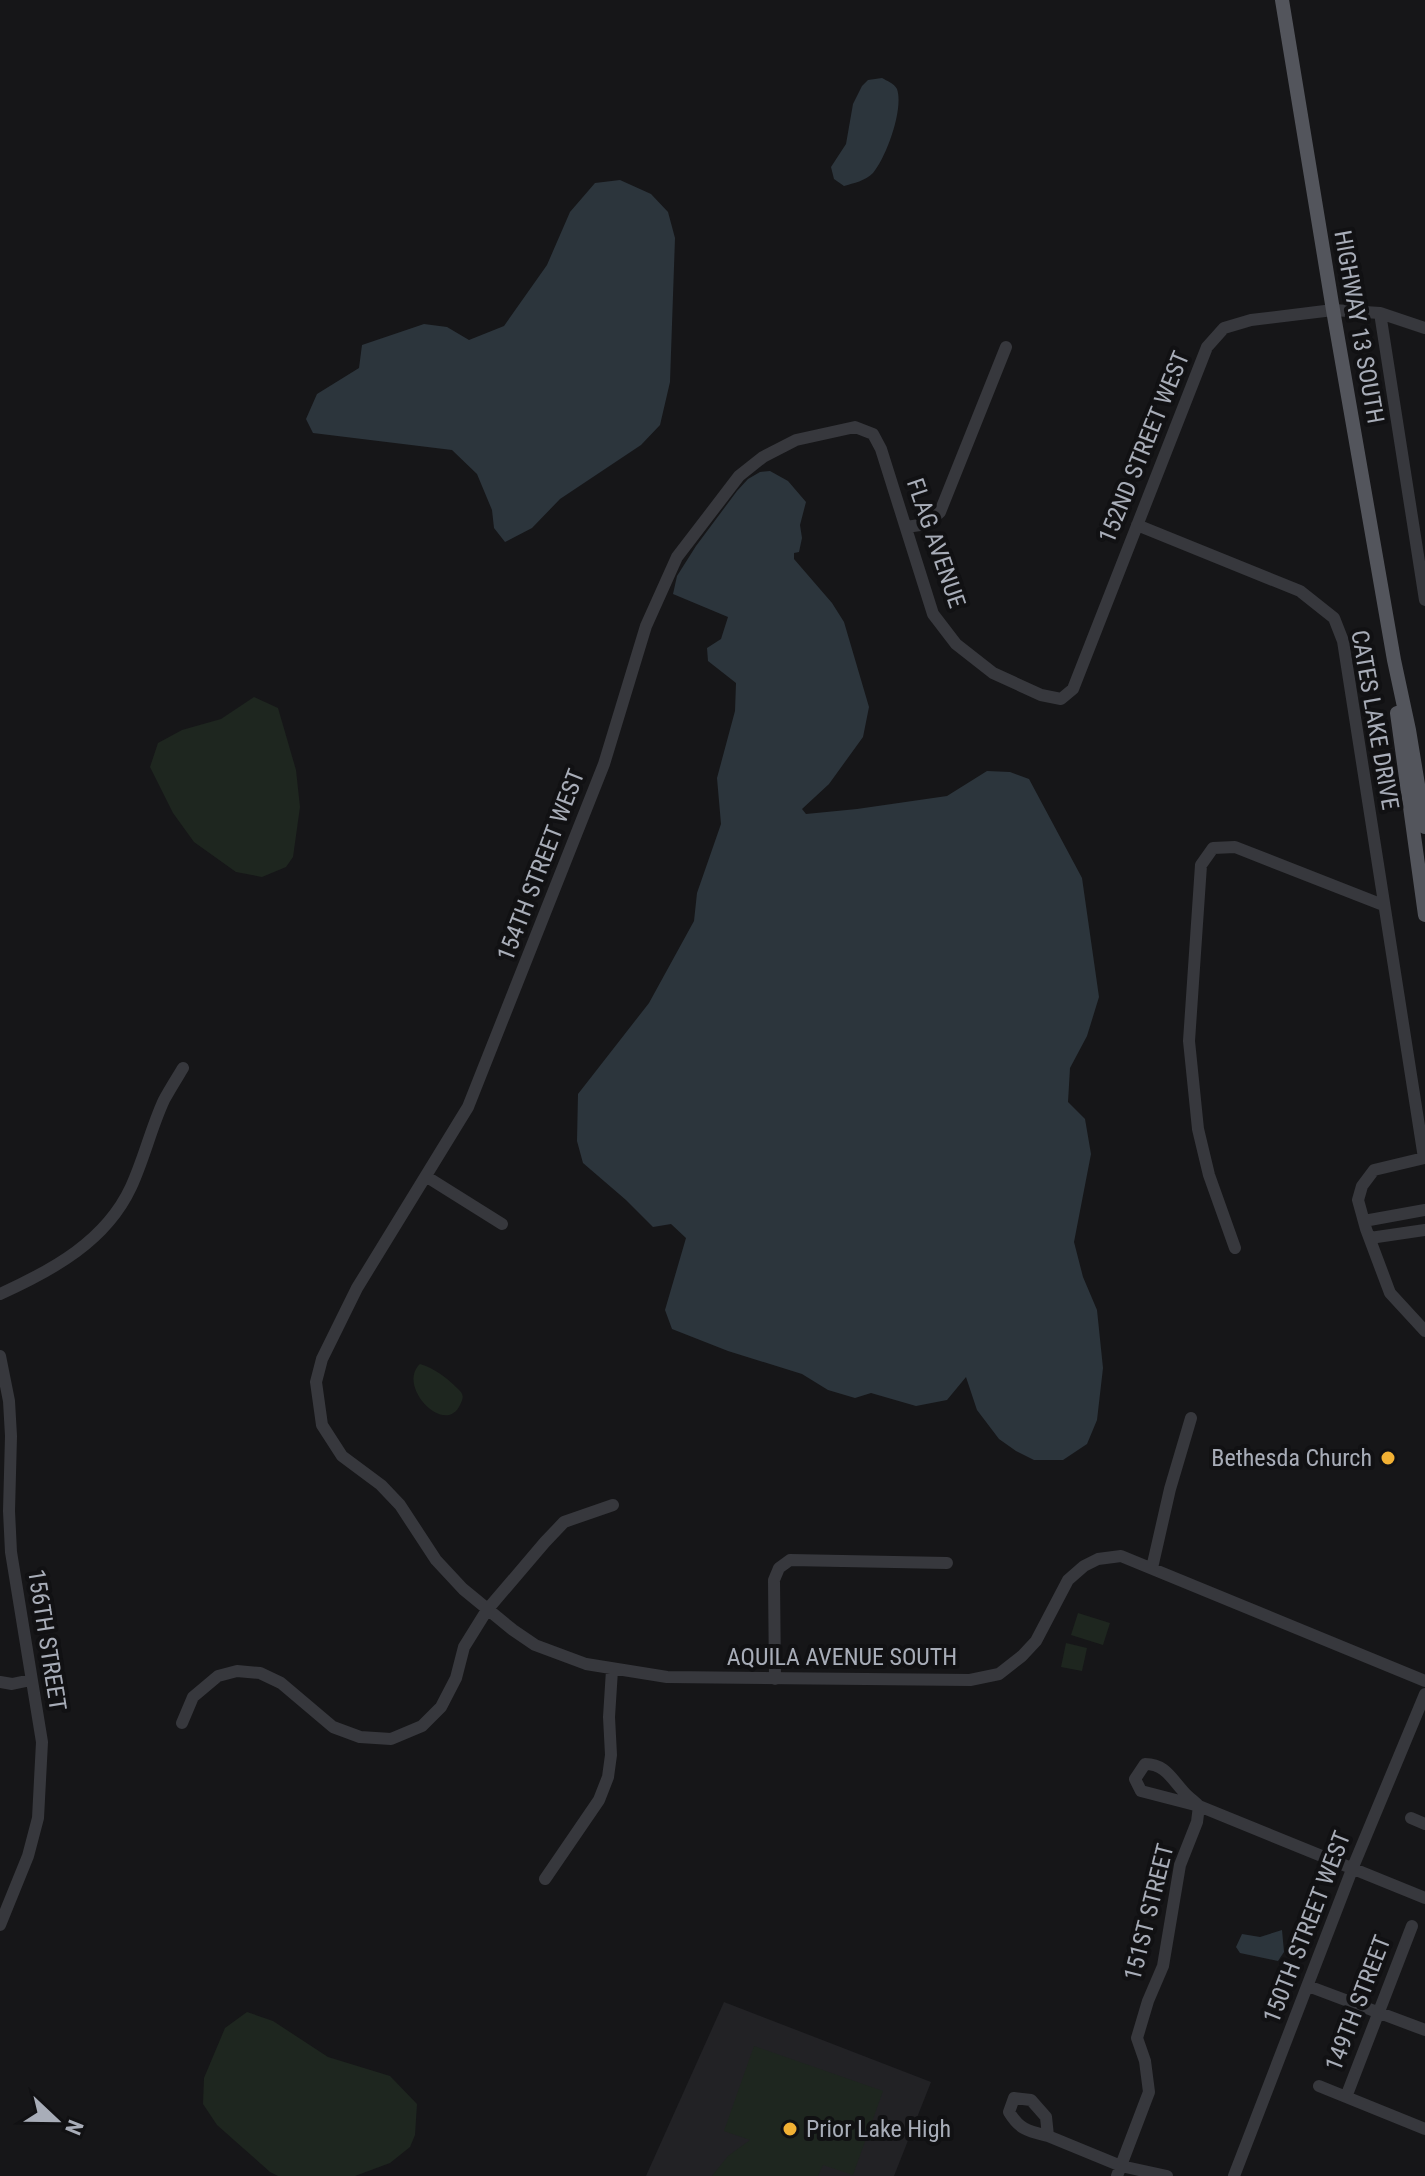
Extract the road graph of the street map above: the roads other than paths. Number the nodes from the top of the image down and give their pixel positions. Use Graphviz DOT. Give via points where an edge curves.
graph roads {
  1 [pos="1282,0"];
  2 [pos="1333,310"];
  3 [pos="1380,313"];
  4 [pos="1425,328"];
  5 [pos="1006,347"];
  6 [pos="855,427"];
  7 [pos="1137,525"];
  8 [pos="906,527"];
  9 [pos="1425,600"];
  10 [pos="1394,660"];
  11 [pos="1073,689"];
  12 [pos="1425,827"];
  13 [pos="1383,905"];
  14 [pos="1425,915"];
  15 [pos="183,1068"];
  16 [pos="427,1177"];
  17 [pos="1425,1210"];
  18 [pos="1364,1221"];
  19 [pos="502,1224"];
  20 [pos="1425,1230"];
  21 [pos="1370,1238"];
  22 [pos="1235,1248"];
  23 [pos="0,1294"];
  24 [pos="1425,1331"];
  25 [pos="0,1356"];
  26 [pos="316,1382"];
  27 [pos="1191,1418"];
  28 [pos="613,1505"];
  29 [pos="5,1512"];
  30 [pos="947,1563"];
  31 [pos="1152,1568"];
  32 [pos="487,1610"];
  33 [pos="612,1670"];
  34 [pos="775,1679"];
  35 [pos="31,1680"];
  36 [pos="1425,1681"];
  37 [pos="0,1682"];
  38 [pos="1425,1694"];
  39 [pos="182,1723"];
  40 [pos="1199,1806"];
  41 [pos="1411,1818"];
  42 [pos="1425,1824"];
  43 [pos="1353,1867"];
  44 [pos="545,1879"];
  45 [pos="1425,1898"];
  46 [pos="0,1925"];
  47 [pos="1412,1926"];
  48 [pos="1308,1986"];
  49 [pos="1379,2012"];
  50 [pos="1425,2030"];
  51 [pos="1319,2086"];
  52 [pos="1346,2097"];
  53 [pos="1425,2129"];
  54 [pos="1048,2136"];
  55 [pos="1119,2171"];
  56 [pos="1167,2176"];
  57 [pos="1234,2176"];
  1 -- 2 [label="main road, HIGHWAY 13 SOUTH"];
  2 -- 3 [label="street, 152ND STREET WEST"];
  2 -- 7 [label="street, 152ND STREET WEST" via="1224,328 1207,347"];
  2 -- 10 [label="main road, HIGHWAY 13 SOUTH"];
  3 -- 4 [label="street, 152ND STREET WEST"];
  3 -- 9 [label="street"];
  5 -- 8 [label="street" via="940,512 927,524"];
  6 -- 8 [label="street, FLAG AVENUE" via="873,434 881,449"];
  6 -- 16 [label="street, 154TH STREET WEST" via="796,440 763,457 739,476 677,557 646,626 604,764 548,910 468,1107"];
  7 -- 11 [label="street, 152ND STREET WEST"];
  7 -- 13 [label="street, CATES LAKE DRIVE" via="1300,591 1334,618 1343,641"];
  8 -- 11 [label="street, FLAG AVENUE" via="933,614 956,644 993,673 1041,695 1061,699"];
  10 -- 12 [label="main road, HIGHWAY 13 SOUTH"];
  10 -- 14 [label="main road, HIGHWAY 13 SOUTH"];
  13 -- 18 [label="street, CATES LAKE DRIVE" via="1424,1158 1374,1170 1358,1200"];
  13 -- 22 [label="street" via="1235,847 1213,848 1201,865 1189,1041 1198,1129"];
  15 -- 23 [label="street" via="117,1211 65,1261"];
  16 -- 19 [label="street"];
  16 -- 26 [label="street, 154TH STREET WEST" via="357,1288"];
  17 -- 18 [label="street"];
  18 -- 21 [label="street"];
  20 -- 21 [label="street"];
  21 -- 24 [label="street" via="1390,1293"];
  25 -- 29 [label="street, 156TH STREET" via="11,1436"];
  26 -- 32 [label="street, AQUILA AVENUE SOUTH" via="322,1425 342,1456 400,1505 436,1560"];
  27 -- 31 [label="street"];
  28 -- 32 [label="street" via="564,1522"];
  29 -- 35 [label="street, 156TH STREET"];
  30 -- 34 [label="street" via="790,1560 774,1580"];
  31 -- 34 [label="street, AQUILA AVENUE SOUTH" via="1121,1556 1084,1566 1068,1580 1036,1641 999,1674 970,1680"];
  31 -- 36 [label="street, AQUILA AVENUE SOUTH"];
  32 -- 33 [label="street, AQUILA AVENUE SOUTH" via="535,1645"];
  32 -- 39 [label="street" via="464,1647 441,1707 422,1726 391,1739 360,1737 333,1727 281,1683 260,1673 237,1671 218,1676 193,1697"];
  33 -- 34 [label="street, AQUILA AVENUE SOUTH"];
  33 -- 44 [label="street" via="608,1777 599,1800"];
  35 -- 37 [label="street"];
  35 -- 46 [label="street, 156TH STREET" via="42,1742 38,1818"];
  38 -- 43 [label="street, 150TH STREET WEST"];
  40 -- 40 [label="street" via="1172,1775 1154,1764 1145,1764 1135,1779 1141,1791"];
  40 -- 43 [label="street"];
  40 -- 55 [label="street, 151ST STREET" via="1180,1865 1163,1966 1137,2038 1149,2092"];
  41 -- 42 [label="street"];
  43 -- 45 [label="street"];
  43 -- 48 [label="street, 150TH STREET WEST"];
  47 -- 49 [label="street, 149TH STREET"];
  48 -- 49 [label="street"];
  48 -- 57 [label="street, 150TH STREET WEST"];
  49 -- 50 [label="street"];
  49 -- 52 [label="street, 149TH STREET"];
  51 -- 52 [label="street"];
  52 -- 53 [label="street"];
  54 -- 55 [label="street"];
  55 -- 56 [label="street"];
}
